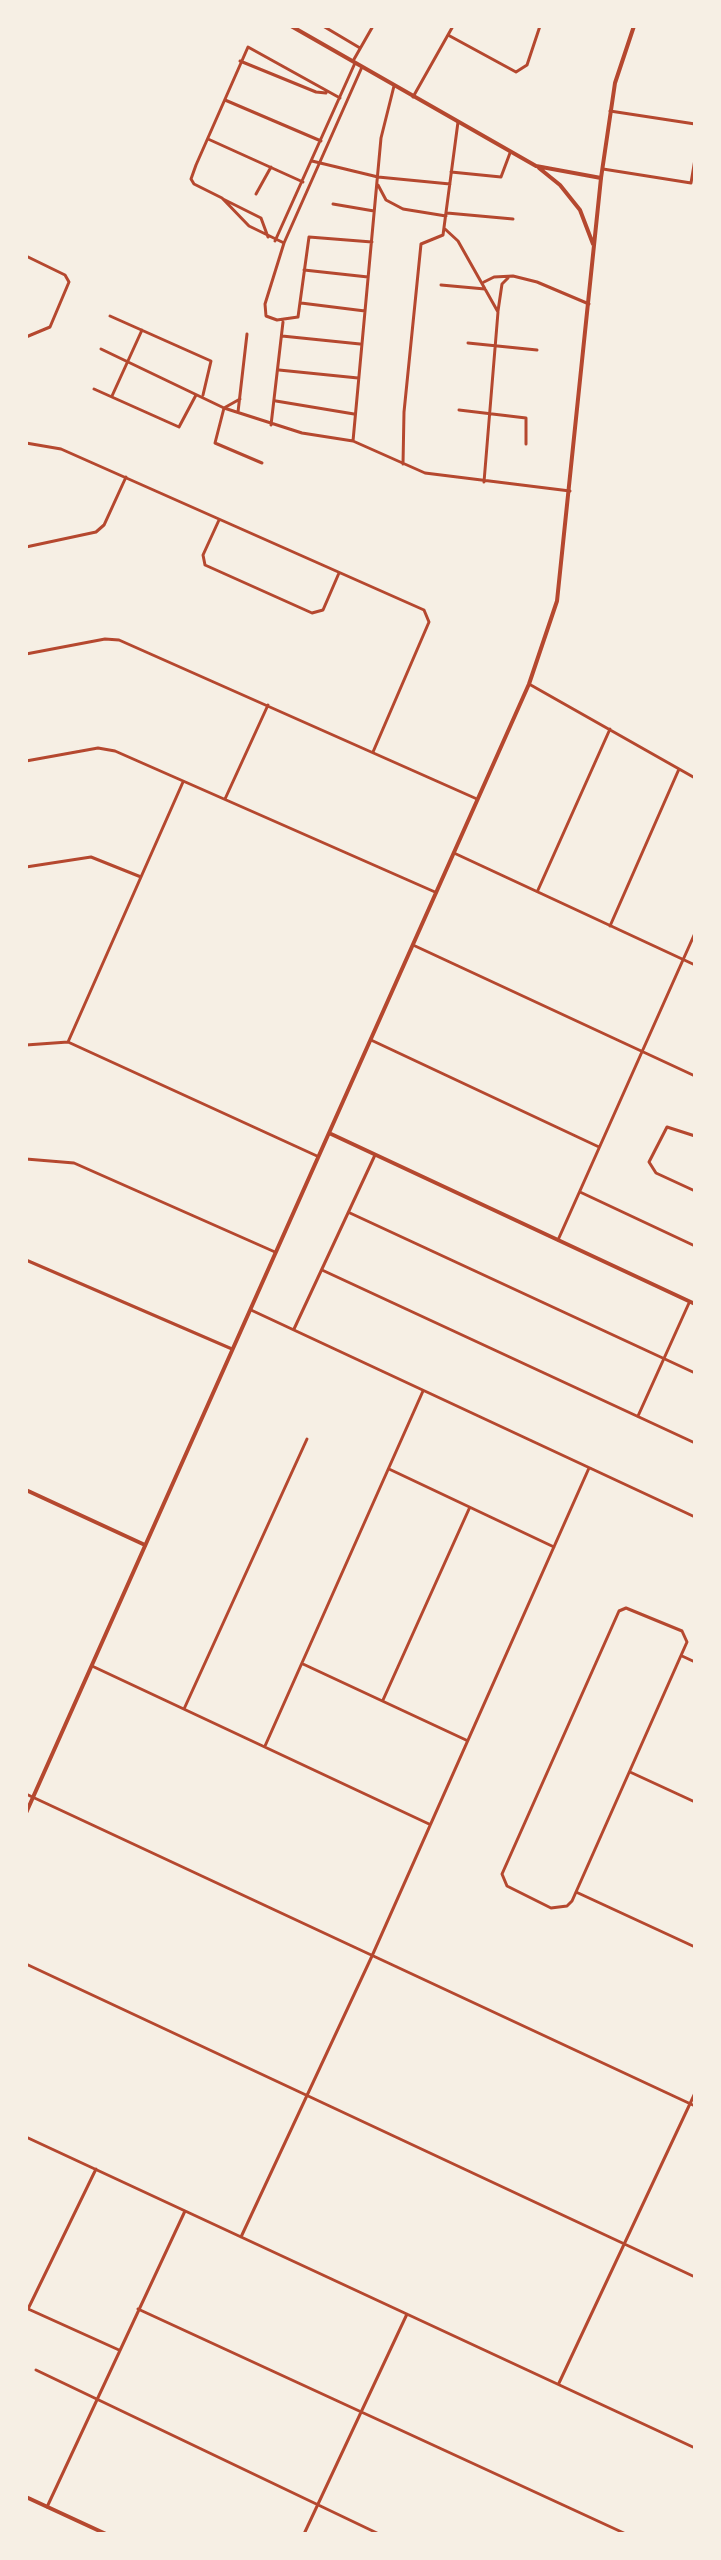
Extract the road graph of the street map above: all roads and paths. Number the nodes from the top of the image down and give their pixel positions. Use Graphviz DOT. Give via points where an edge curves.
graph roads {
  1 [pos="291,26"];
  2 [pos="323,26"];
  3 [pos="373,26"];
  4 [pos="453,26"];
  5 [pos="540,26"];
  6 [pos="634,26"];
  7 [pos="448,35"];
  8 [pos="360,48"];
  9 [pos="240,61"];
  10 [pos="354,62"];
  11 [pos="362,67"];
  12 [pos="394,86"];
  13 [pos="328,92"];
  14 [pos="413,97"];
  15 [pos="340,98"];
  16 [pos="225,100"];
  17 [pos="610,111"];
  18 [pos="458,122"];
  19 [pos="329,123"];
  20 [pos="695,124"];
  21 [pos="335,125"];
  22 [pos="208,139"];
  23 [pos="321,141"];
  24 [pos="510,153"];
  25 [pos="695,159"];
  26 [pos="312,161"];
  27 [pos="318,164"];
  28 [pos="536,166"];
  29 [pos="271,167"];
  30 [pos="603,169"];
  31 [pos="451,172"];
  32 [pos="378,177"];
  33 [pos="601,178"];
  34 [pos="303,182"];
  35 [pos="693,182"];
  36 [pos="377,184"];
  37 [pos="450,184"];
  38 [pos="256,194"];
  39 [pos="222,198"];
  40 [pos="295,198"];
  41 [pos="301,201"];
  42 [pos="333,204"];
  43 [pos="374,211"];
  44 [pos="446,214"];
  45 [pos="513,219"];
  46 [pos="445,229"];
  47 [pos="268,237"];
  48 [pos="275,241"];
  49 [pos="372,242"];
  50 [pos="284,243"];
  51 [pos="594,250"];
  52 [pos="26,256"];
  53 [pos="304,270"];
  54 [pos="368,277"];
  55 [pos="508,278"];
  56 [pos="482,283"];
  57 [pos="441,285"];
  58 [pos="485,289"];
  59 [pos="301,303"];
  60 [pos="589,304"];
  61 [pos="365,311"];
  62 [pos="498,312"];
  63 [pos="110,316"];
  64 [pos="284,320"];
  65 [pos="142,330"];
  66 [pos="247,334"];
  67 [pos="282,336"];
  68 [pos="26,337"];
  69 [pos="468,343"];
  70 [pos="360,344"];
  71 [pos="495,346"];
  72 [pos="101,349"];
  73 [pos="537,350"];
  74 [pos="127,363"];
  75 [pos="279,370"];
  76 [pos="358,378"];
  77 [pos="94,389"];
  78 [pos="196,395"];
  79 [pos="203,395"];
  80 [pos="112,396"];
  81 [pos="240,399"];
  82 [pos="276,401"];
  83 [pos="224,408"];
  84 [pos="459,410"];
  85 [pos="238,412"];
  86 [pos="489,413"];
  87 [pos="354,414"];
  88 [pos="271,425"];
  89 [pos="353,441"];
  90 [pos="26,443"];
  91 [pos="526,444"];
  92 [pos="262,463"];
  93 [pos="403,465"];
  94 [pos="126,477"];
  95 [pos="484,482"];
  96 [pos="570,491"];
  97 [pos="219,520"];
  98 [pos="26,547"];
  99 [pos="339,573"];
  100 [pos="26,654"];
  101 [pos="529,684"];
  102 [pos="268,705"];
  103 [pos="610,729"];
  104 [pos="373,752"];
  105 [pos="26,761"];
  106 [pos="679,769"];
  107 [pos="695,778"];
  108 [pos="183,782"];
  109 [pos="225,799"];
  110 [pos="477,799"];
  111 [pos="454,853"];
  112 [pos="26,867"];
  113 [pos="141,877"];
  114 [pos="537,891"];
  115 [pos="436,893"];
  116 [pos="610,926"];
  117 [pos="695,933"];
  118 [pos="413,945"];
  119 [pos="683,959"];
  120 [pos="695,965"];
  121 [pos="371,1040"];
  122 [pos="68,1042"];
  123 [pos="26,1045"];
  124 [pos="642,1051"];
  125 [pos="695,1076"];
  126 [pos="329,1133"];
  127 [pos="695,1136"];
  128 [pos="599,1147"];
  129 [pos="375,1155"];
  130 [pos="319,1157"];
  131 [pos="26,1159"];
  132 [pos="695,1191"];
  133 [pos="580,1192"];
  134 [pos="350,1213"];
  135 [pos="558,1240"];
  136 [pos="695,1246"];
  137 [pos="276,1252"];
  138 [pos="26,1260"];
  139 [pos="322,1270"];
  140 [pos="692,1303"];
  141 [pos="251,1310"];
  142 [pos="294,1329"];
  143 [pos="233,1349"];
  144 [pos="664,1359"];
  145 [pos="695,1373"];
  146 [pos="423,1391"];
  147 [pos="638,1416"];
  148 [pos="307,1439"];
  149 [pos="695,1443"];
  150 [pos="589,1468"];
  151 [pos="389,1469"];
  152 [pos="26,1490"];
  153 [pos="469,1509"];
  154 [pos="695,1517"];
  155 [pos="145,1545"];
  156 [pos="554,1547"];
  157 [pos="682,1656"];
  158 [pos="695,1662"];
  159 [pos="303,1664"];
  160 [pos="92,1666"];
  161 [pos="383,1700"];
  162 [pos="184,1709"];
  163 [pos="467,1740"];
  164 [pos="265,1746"];
  165 [pos="630,1772"];
  166 [pos="26,1794"];
  167 [pos="33,1797"];
  168 [pos="695,1802"];
  169 [pos="26,1813"];
  170 [pos="430,1825"];
  171 [pos="576,1892"];
  172 [pos="695,1947"];
  173 [pos="372,1956"];
  174 [pos="26,1964"];
  175 [pos="695,2093"];
  176 [pos="307,2095"];
  177 [pos="693,2105"];
  178 [pos="26,2137"];
  179 [pos="96,2169"];
  180 [pos="185,2211"];
  181 [pos="241,2237"];
  182 [pos="625,2244"];
  183 [pos="695,2277"];
  184 [pos="27,2308"];
  185 [pos="138,2309"];
  186 [pos="407,2314"];
  187 [pos="119,2350"];
  188 [pos="36,2370"];
  189 [pos="559,2384"];
  190 [pos="96,2401"];
  191 [pos="361,2413"];
  192 [pos="695,2448"];
  193 [pos="26,2497"];
  194 [pos="318,2506"];
  195 [pos="47,2507"];
  196 [pos="94,2528"];
  197 [pos="91,2534"];
  198 [pos="106,2534"];
  199 [pos="304,2534"];
  200 [pos="379,2534"];
  201 [pos="626,2534"];
  1 -- 10 [label="main road"];
  2 -- 8 [label="street"];
  3 -- 8 [label="street"];
  4 -- 7 [label="street"];
  5 -- 7 [label="street" via="527,65 516,72"];
  6 -- 17 [label="main road"];
  7 -- 14 [label="street"];
  8 -- 10 [label="street"];
  9 -- 13 [label="street"];
  9 -- 13 [label="street" via="245,49 252,48"];
  9 -- 16 [label="street"];
  10 -- 11 [label="main road"];
  10 -- 15 [label="street"];
  11 -- 12 [label="main road"];
  11 -- 21 [label="street"];
  12 -- 14 [label="main road"];
  12 -- 32 [label="street" via="383,124"];
  13 -- 15 [label="street"];
  14 -- 18 [label="main road"];
  15 -- 19 [label="street"];
  16 -- 22 [label="street"];
  16 -- 23 [label="street"];
  17 -- 20 [label="street"];
  17 -- 30 [label="main road"];
  18 -- 24 [label="main road"];
  18 -- 31 [label="street"];
  19 -- 21 [label="street"];
  19 -- 23 [label="street"];
  21 -- 27 [label="street"];
  22 -- 29 [label="street"];
  22 -- 39 [label="street" via="191,179"];
  23 -- 26 [label="street"];
  24 -- 28 [label="main road"];
  24 -- 31 [label="street" via="501,177"];
  25 -- 35 [label="street"];
  26 -- 27 [label="street"];
  26 -- 34 [label="street"];
  27 -- 32 [label="street"];
  27 -- 41 [label="street"];
  28 -- 33 [label="main road"];
  28 -- 51 [label="main road" via="580,210"];
  29 -- 34 [label="street"];
  29 -- 38 [label="street"];
  30 -- 33 [label="main road"];
  30 -- 35 [label="street"];
  31 -- 37 [label="street"];
  32 -- 36 [label="street"];
  32 -- 37 [label="street"];
  33 -- 51 [label="main road"];
  34 -- 40 [label="street"];
  36 -- 43 [label="street"];
  36 -- 44 [label="street" via="386,200 403,209"];
  37 -- 44 [label="street"];
  39 -- 47 [label="street" via="241,221"];
  39 -- 47 [label="street" via="261,218"];
  40 -- 41 [label="street"];
  40 -- 48 [label="street"];
  41 -- 50 [label="street"];
  42 -- 43 [label="street"];
  43 -- 49 [label="street"];
  44 -- 45 [label="street"];
  44 -- 46 [label="street"];
  46 -- 56 [label="street"];
  46 -- 93 [label="street" via="441,237 421,244"];
  47 -- 48 [label="street"];
  48 -- 50 [label="street"];
  49 -- 53 [label="street" via="314,235 307,240"];
  49 -- 54 [label="street"];
  50 -- 64 [label="street" via="265,304 266,316"];
  51 -- 60 [label="main road"];
  52 -- 68 [label="street" via="69,282 50,327"];
  53 -- 54 [label="street"];
  53 -- 59 [label="street"];
  54 -- 61 [label="street"];
  55 -- 56 [label="street"];
  55 -- 60 [label="street" via="537,282"];
  55 -- 62 [label="street" via="502,284"];
  56 -- 58 [label="street"];
  57 -- 58 [label="street"];
  58 -- 62 [label="street"];
  59 -- 61 [label="street"];
  59 -- 64 [label="street" via="298,317"];
  60 -- 96 [label="main road"];
  61 -- 70 [label="street"];
  62 -- 71 [label="street"];
  63 -- 65 [label="street"];
  64 -- 67 [label="street"];
  65 -- 74 [label="street"];
  65 -- 79 [label="street" via="211,361"];
  66 -- 81 [label="street"];
  67 -- 70 [label="street"];
  67 -- 75 [label="street"];
  69 -- 71 [label="street"];
  70 -- 76 [label="street"];
  71 -- 73 [label="street"];
  71 -- 86 [label="street"];
  72 -- 74 [label="street"];
  74 -- 78 [label="street"];
  74 -- 80 [label="street"];
  75 -- 76 [label="street"];
  75 -- 82 [label="street"];
  76 -- 87 [label="street"];
  77 -- 80 [label="street"];
  78 -- 79 [label="street"];
  78 -- 80 [label="street" via="179,427"];
  79 -- 83 [label="street"];
  81 -- 83 [label="street"];
  81 -- 85 [label="street"];
  82 -- 87 [label="street"];
  82 -- 88 [label="street"];
  83 -- 85 [label="street"];
  83 -- 92 [label="street" via="215,443"];
  84 -- 86 [label="street"];
  85 -- 88 [label="street"];
  86 -- 91 [label="street" via="526,418"];
  86 -- 95 [label="street"];
  87 -- 89 [label="street"];
  88 -- 89 [label="street"];
  89 -- 93 [label="street"];
  90 -- 94 [label="street" via="61,449"];
  93 -- 95 [label="street"];
  94 -- 97 [label="street"];
  94 -- 98 [label="street" via="96,532"];
  95 -- 96 [label="street"];
  96 -- 101 [label="main road" via="555,612"];
  97 -- 99 [label="street"];
  97 -- 99 [label="street" via="203,555 205,565 312,613 323,610"];
  99 -- 104 [label="street" via="428,616"];
  100 -- 102 [label="street" via="112,639"];
  101 -- 103 [label="street"];
  101 -- 110 [label="main road"];
  102 -- 104 [label="street"];
  102 -- 109 [label="street"];
  103 -- 106 [label="street"];
  103 -- 114 [label="street"];
  104 -- 110 [label="street"];
  105 -- 108 [label="street" via="106,748"];
  106 -- 107 [label="street"];
  106 -- 116 [label="street"];
  108 -- 109 [label="street"];
  108 -- 113 [label="street"];
  109 -- 115 [label="street"];
  110 -- 111 [label="main road"];
  111 -- 114 [label="street"];
  111 -- 115 [label="main road"];
  112 -- 113 [label="street" via="91,857"];
  113 -- 122 [label="street"];
  114 -- 116 [label="street"];
  115 -- 118 [label="main road"];
  116 -- 119 [label="street"];
  117 -- 119 [label="street"];
  118 -- 121 [label="main road"];
  118 -- 124 [label="street"];
  119 -- 120 [label="street"];
  119 -- 124 [label="street"];
  121 -- 126 [label="main road"];
  121 -- 128 [label="street"];
  122 -- 123 [label="street"];
  122 -- 130 [label="street"];
  124 -- 125 [label="street"];
  124 -- 128 [label="street"];
  126 -- 129 [label="main road"];
  126 -- 130 [label="main road"];
  127 -- 132 [label="street" via="667,1127 649,1162 656,1173"];
  128 -- 133 [label="street"];
  129 -- 134 [label="street"];
  129 -- 135 [label="main road"];
  130 -- 137 [label="main road"];
  131 -- 137 [label="street" via="74,1163"];
  133 -- 135 [label="street"];
  133 -- 136 [label="street"];
  134 -- 139 [label="street"];
  134 -- 144 [label="street"];
  135 -- 140 [label="main road"];
  137 -- 141 [label="main road"];
  138 -- 143 [label="street"];
  139 -- 142 [label="street"];
  139 -- 147 [label="street"];
  140 -- 144 [label="street"];
  141 -- 142 [label="street"];
  141 -- 143 [label="main road"];
  142 -- 146 [label="street"];
  143 -- 155 [label="main road"];
  144 -- 145 [label="street"];
  144 -- 147 [label="street"];
  146 -- 150 [label="street"];
  146 -- 151 [label="street"];
  147 -- 149 [label="street"];
  148 -- 162 [label="street"];
  150 -- 154 [label="street"];
  150 -- 156 [label="street"];
  151 -- 153 [label="street"];
  151 -- 159 [label="street"];
  152 -- 155 [label="main road"];
  153 -- 156 [label="street"];
  153 -- 161 [label="street"];
  155 -- 160 [label="main road"];
  156 -- 163 [label="street"];
  157 -- 158 [label="street"];
  157 -- 165 [label="street"];
  157 -- 171 [label="street" via="687,1642 682,1631 634,1608 619,1611 502,1874 507,1886 551,1908 567,1906"];
  159 -- 161 [label="street"];
  159 -- 164 [label="street"];
  160 -- 162 [label="street"];
  160 -- 167 [label="main road"];
  161 -- 163 [label="street"];
  162 -- 164 [label="street"];
  163 -- 170 [label="street"];
  164 -- 170 [label="street"];
  165 -- 168 [label="street"];
  165 -- 171 [label="street"];
  166 -- 167 [label="street"];
  167 -- 169 [label="main road"];
  167 -- 173 [label="street"];
  170 -- 173 [label="street"];
  171 -- 172 [label="street"];
  173 -- 176 [label="street"];
  173 -- 177 [label="street"];
  174 -- 176 [label="street"];
  175 -- 177 [label="street"];
  176 -- 181 [label="street"];
  176 -- 182 [label="street"];
  177 -- 182 [label="street"];
  178 -- 179 [label="street"];
  179 -- 180 [label="street"];
  179 -- 184 [label="street"];
  180 -- 181 [label="street"];
  180 -- 185 [label="street"];
  181 -- 186 [label="street"];
  182 -- 183 [label="street"];
  182 -- 189 [label="street"];
  184 -- 187 [label="street"];
  185 -- 187 [label="street"];
  185 -- 191 [label="street"];
  186 -- 189 [label="street"];
  186 -- 191 [label="street"];
  187 -- 190 [label="street"];
  188 -- 190 [label="street"];
  189 -- 192 [label="street"];
  190 -- 194 [label="street"];
  190 -- 195 [label="street"];
  191 -- 194 [label="street"];
  191 -- 201 [label="street"];
  193 -- 195 [label="main road"];
  194 -- 199 [label="street"];
  194 -- 200 [label="street"];
  195 -- 196 [label="main road"];
  196 -- 197 [label="street"];
  196 -- 198 [label="main road"];
}
